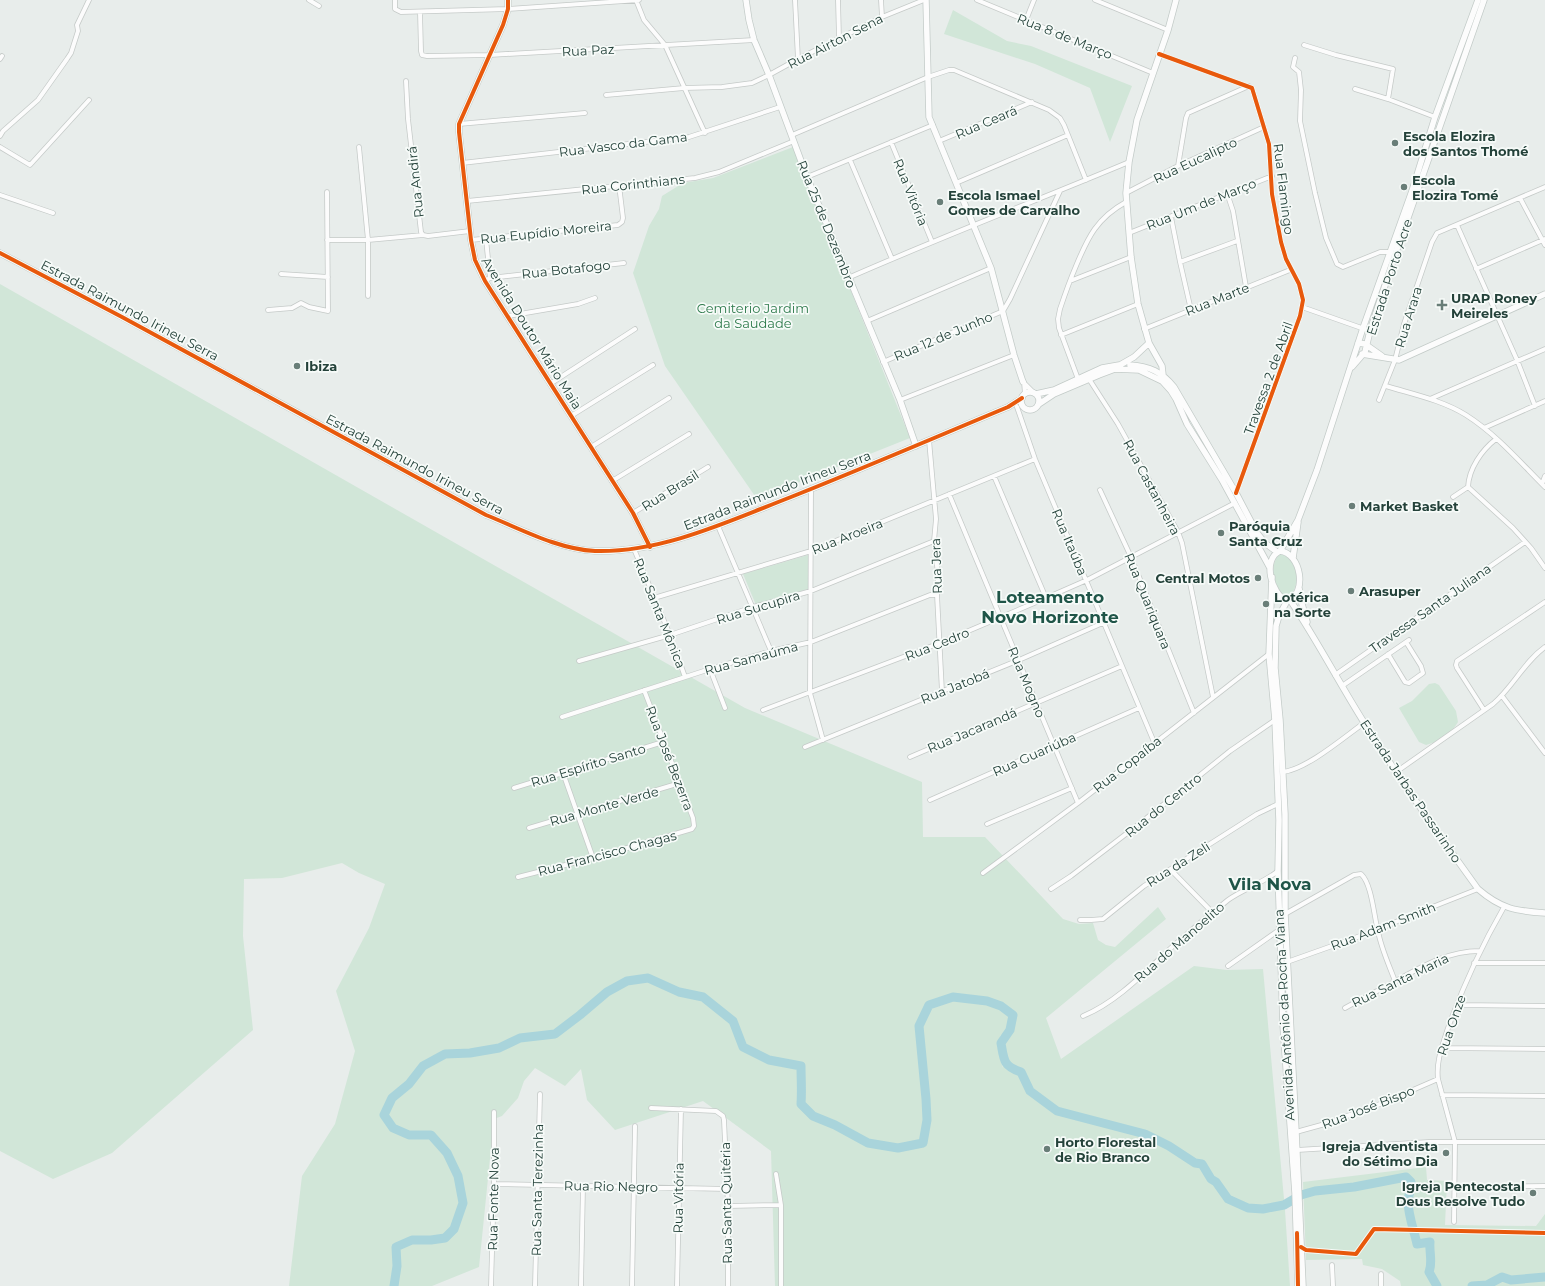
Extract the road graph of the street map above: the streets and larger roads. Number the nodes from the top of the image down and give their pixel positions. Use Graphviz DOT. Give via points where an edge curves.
graph roads {
  1 [pos="89,0"];
  2 [pos="310,0"];
  3 [pos="395,0"];
  4 [pos="508,0"];
  5 [pos="638,0"];
  6 [pos="746,0"];
  7 [pos="794,0"];
  8 [pos="838,0"];
  9 [pos="881,0"];
  10 [pos="925,0"];
  11 [pos="977,0"];
  12 [pos="1034,0"];
  13 [pos="1095,0"];
  14 [pos="1176,0"];
  15 [pos="1478,0"];
  16 [pos="1484,0"];
  17 [pos="319,6"];
  18 [pos="508,9"];
  19 [pos="420,12"];
  20 [pos="882,17"];
  21 [pos="1026,20"];
  22 [pos="1168,30"];
  23 [pos="839,38"];
  24 [pos="754,40"];
  25 [pos="665,45"];
  26 [pos="1304,45"];
  27 [pos="1159,54"];
  28 [pos="490,55"];
  29 [pos="1295,58"];
  30 [pos="798,59"];
  31 [pos="1153,73"];
  32 [pos="769,75"];
  33 [pos="928,77"];
  34 [pos="406,81"];
  35 [pos="1251,87"];
  36 [pos="684,88"];
  37 [pos="1355,89"];
  38 [pos="606,95"];
  39 [pos="1388,99"];
  40 [pos="89,100"];
  41 [pos="1032,102"];
  42 [pos="780,107"];
  43 [pos="585,113"];
  44 [pos="1435,117"];
  45 [pos="459,124"];
  46 [pos="932,125"];
  47 [pos="1264,127"];
  48 [pos="705,133"];
  49 [pos="792,135"];
  50 [pos="1068,135"];
  51 [pos="0,136"];
  52 [pos="794,141"];
  53 [pos="939,141"];
  54 [pos="891,142"];
  55 [pos="0,147"];
  56 [pos="359,147"];
  57 [pos="850,160"];
  58 [pos="1129,162"];
  59 [pos="462,163"];
  60 [pos="1178,166"];
  61 [pos="1272,176"];
  62 [pos="807,177"];
  63 [pos="1086,180"];
  64 [pos="956,183"];
  65 [pos="619,185"];
  66 [pos="1545,187"];
  67 [pos="1060,191"];
  68 [pos="327,192"];
  69 [pos="1126,193"];
  70 [pos="1226,193"];
  71 [pos="0,195"];
  72 [pos="1520,198"];
  73 [pos="467,202"];
  74 [pos="1126,202"];
  75 [pos="53,213"];
  76 [pos="1171,217"];
  77 [pos="974,225"];
  78 [pos="1457,225"];
  79 [pos="470,231"];
  80 [pos="1129,233"];
  81 [pos="422,235"];
  82 [pos="486,239"];
  83 [pos="1544,239"];
  84 [pos="327,240"];
  85 [pos="368,240"];
  86 [pos="471,240"];
  87 [pos="1237,241"];
  88 [pos="932,242"];
  89 [pos="1545,245"];
  90 [pos="0,252"];
  91 [pos="1393,253"];
  92 [pos="1131,257"];
  93 [pos="892,259"];
  94 [pos="1180,262"];
  95 [pos="624,263"];
  96 [pos="991,268"];
  97 [pos="1476,269"];
  98 [pos="1290,270"];
  99 [pos="281,274"];
  100 [pos="328,277"];
  101 [pos="848,278"];
  102 [pos="488,279"];
  103 [pos="1070,282"];
  104 [pos="1246,287"];
  105 [pos="1545,294"];
  106 [pos="368,296"];
  107 [pos="595,298"];
  108 [pos="1138,304"];
  109 [pos="1302,307"];
  110 [pos="268,310"];
  111 [pos="1191,310"];
  112 [pos="1003,311"];
  113 [pos="508,316"];
  114 [pos="1497,316"];
  115 [pos="867,321"];
  116 [pos="1363,328"];
  117 [pos="635,329"];
  118 [pos="1144,329"];
  119 [pos="1370,330"];
  120 [pos="1061,335"];
  121 [pos="1149,343"];
  122 [pos="1358,343"];
  123 [pos="1367,346"];
  124 [pos="1545,349"];
  125 [pos="1356,350"];
  126 [pos="1364,354"];
  127 [pos="1014,355"];
  128 [pos="1384,357"];
  129 [pos="1395,360"];
  130 [pos="1517,360"];
  131 [pos="883,362"];
  132 [pos="653,365"];
  133 [pos="1120,365"];
  134 [pos="1350,368"];
  135 [pos="1163,375"];
  136 [pos="1078,379"];
  137 [pos="1089,379"];
  138 [pos="1024,382"];
  139 [pos="550,384"];
  140 [pos="1386,386"];
  141 [pos="1035,394"];
  142 [pos="1023,396"];
  143 [pos="669,398"];
  144 [pos="900,400"];
  145 [pos="1379,400"];
  146 [pos="1430,400"];
  147 [pos="1545,401"];
  148 [pos="1039,404"];
  149 [pos="1535,406"];
  150 [pos="1008,407"];
  151 [pos="1017,408"];
  152 [pos="1024,408"];
  153 [pos="572,416"];
  154 [pos="1198,427"];
  155 [pos="1484,428"];
  156 [pos="1192,431"];
  157 [pos="689,434"];
  158 [pos="1496,439"];
  159 [pos="929,440"];
  160 [pos="916,446"];
  161 [pos="591,447"];
  162 [pos="1035,459"];
  163 [pos="708,467"];
  164 [pos="994,476"];
  165 [pos="1545,476"];
  166 [pos="612,481"];
  167 [pos="1543,485"];
  168 [pos="1468,487"];
  169 [pos="811,489"];
  170 [pos="1100,490"];
  171 [pos="1236,493"];
  172 [pos="949,494"];
  173 [pos="1453,497"];
  174 [pos="934,500"];
  175 [pos="1235,503"];
  176 [pos="632,513"];
  177 [pos="1298,520"];
  178 [pos="718,526"];
  179 [pos="1178,532"];
  180 [pos="934,542"];
  181 [pos="1525,542"];
  182 [pos="650,547"];
  183 [pos="634,549"];
  184 [pos="811,551"];
  185 [pos="1278,551"];
  186 [pos="1131,557"];
  187 [pos="1293,558"];
  188 [pos="1270,568"];
  189 [pos="1545,568"];
  190 [pos="738,573"];
  191 [pos="1272,577"];
  192 [pos="1086,580"];
  193 [pos="1299,586"];
  194 [pos="811,591"];
  195 [pos="937,595"];
  196 [pos="654,598"];
  197 [pos="1046,598"];
  198 [pos="1288,600"];
  199 [pos="1545,602"];
  200 [pos="753,607"];
  201 [pos="1000,618"];
  202 [pos="1104,622"];
  203 [pos="1309,628"];
  204 [pos="670,635"];
  205 [pos="811,642"];
  206 [pos="940,643"];
  207 [pos="1545,647"];
  208 [pos="771,651"];
  209 [pos="1269,654"];
  210 [pos="1388,654"];
  211 [pos="1019,660"];
  212 [pos="579,661"];
  213 [pos="1122,666"];
  214 [pos="710,668"];
  215 [pos="1335,675"];
  216 [pos="685,677"];
  217 [pos="1342,686"];
  218 [pos="644,690"];
  219 [pos="942,692"];
  220 [pos="810,693"];
  221 [pos="1502,696"];
  222 [pos="1213,698"];
  223 [pos="1036,703"];
  224 [pos="725,708"];
  225 [pos="1139,708"];
  226 [pos="763,710"];
  227 [pos="1484,710"];
  228 [pos="1194,713"];
  229 [pos="562,716"];
  230 [pos="1274,720"];
  231 [pos="1364,723"];
  232 [pos="823,740"];
  233 [pos="663,742"];
  234 [pos="1154,742"];
  235 [pos="1545,744"];
  236 [pos="1054,745"];
  237 [pos="1540,746"];
  238 [pos="805,747"];
  239 [pos="1545,753"];
  240 [pos="910,757"];
  241 [pos="1282,772"];
  242 [pos="1396,772"];
  243 [pos="563,773"];
  244 [pos="680,783"];
  245 [pos="514,788"];
  246 [pos="1072,788"];
  247 [pos="930,800"];
  248 [pos="1078,803"];
  249 [pos="1278,804"];
  250 [pos="577,814"];
  251 [pos="987,824"];
  252 [pos="694,826"];
  253 [pos="529,828"];
  254 [pos="593,858"];
  255 [pos="1171,870"];
  256 [pos="1278,871"];
  257 [pos="983,873"];
  258 [pos="518,877"];
  259 [pos="1051,889"];
  260 [pos="1478,889"];
  261 [pos="1504,907"];
  262 [pos="1213,913"];
  263 [pos="1545,913"];
  264 [pos="1285,914"];
  265 [pos="1080,920"];
  266 [pos="1279,930"];
  267 [pos="1377,930"];
  268 [pos="1480,951"];
  269 [pos="1287,962"];
  270 [pos="1474,963"];
  271 [pos="1545,963"];
  272 [pos="1228,966"];
  273 [pos="1395,981"];
  274 [pos="1456,1005"];
  275 [pos="1545,1006"];
  276 [pos="1345,1008"];
  277 [pos="1083,1016"];
  278 [pos="1442,1048"];
  279 [pos="1545,1049"];
  280 [pos="1438,1079"];
  281 [pos="540,1094"];
  282 [pos="1442,1095"];
  283 [pos="1545,1096"];
  284 [pos="651,1108"];
  285 [pos="681,1109"];
  286 [pos="494,1112"];
  287 [pos="635,1126"];
  288 [pos="1296,1132"];
  289 [pos="1455,1142"];
  290 [pos="1545,1142"];
  291 [pos="1297,1150"];
  292 [pos="776,1174"];
  293 [pos="494,1184"];
  294 [pos="537,1184"];
  295 [pos="583,1186"];
  296 [pos="634,1186"];
  297 [pos="1545,1186"];
  298 [pos="678,1187"];
  299 [pos="1454,1188"];
  300 [pos="727,1189"];
  301 [pos="1297,1193"];
  302 [pos="781,1205"];
  303 [pos="728,1206"];
  304 [pos="1454,1222"];
  305 [pos="1299,1233"];
  306 [pos="1332,1265"];
  307 [pos="1381,1274"];
  308 [pos="491,1286"];
  309 [pos="535,1286"];
  310 [pos="581,1286"];
  311 [pos="632,1286"];
  312 [pos="677,1286"];
  313 [pos="728,1286"];
  314 [pos="781,1286"];
  315 [pos="1298,1286"];
  316 [pos="1303,1286"];
  317 [pos="1333,1286"];
  318 [pos="1381,1286"];
  1 -- 51 [label="street" via="77,25 78,31 72,52 38,100"];
  2 -- 17 [label="street"];
  3 -- 19 [label="street" via="397,11"];
  4 -- 18 [label="street, Avenida Doutor Mário Maia"];
  5 -- 18 [label="street"];
  5 -- 25 [label="street" via="644,20"];
  6 -- 24 [label="street, Rua 25 de Dezembro"];
  7 -- 30 [label="street"];
  8 -- 23 [label="street"];
  9 -- 20 [label="street"];
  10 -- 20 [label="street, Rua Airton Sena"];
  10 -- 33 [label="street"];
  11 -- 21 [label="street, Rua 8 de Março"];
  12 -- 21 [label="street"];
  13 -- 22 [label="street"];
  14 -- 22 [label="street"];
  15 -- 44 [label="street, Estrada Porto Acre"];
  16 -- 91 [label="street, Estrada Porto Acre"];
  18 -- 19 [label="street"];
  18 -- 28 [label="street, Avenida Doutor Mário Maia"];
  19 -- 28 [label="street, Rua Paz" via="422,55"];
  20 -- 23 [label="street, Rua Airton Sena"];
  21 -- 31 [label="street, Rua 8 de Março"];
  22 -- 27 [label="street"];
  23 -- 30 [label="street, Rua Airton Sena"];
  24 -- 25 [label="street, Rua Paz"];
  24 -- 32 [label="street, Rua 25 de Dezembro"];
  25 -- 28 [label="street, Rua Paz"];
  25 -- 36 [label="street"];
  26 -- 39 [label="street" via="1336,56 1392,69"];
  27 -- 31 [label="street"];
  27 -- 35 [label="street"];
  28 -- 45 [label="street, Avenida Doutor Mário Maia"];
  29 -- 91 [label="street" via="1293,67 1299,72 1301,96 1300,121 1326,238 1337,264 1343,267 1380,252"];
  30 -- 32 [label="street, Rua Airton Sena"];
  31 -- 58 [label="street" via="1138,116"];
  32 -- 36 [label="street, Rua Airton Sena" via="752,83 739,85"];
  32 -- 42 [label="street, Rua 25 de Dezembro"];
  33 -- 41 [label="street" via="954,70"];
  33 -- 46 [label="street" via="929,117"];
  33 -- 49 [label="street"];
  34 -- 81 [label="street, Rua Andirá"];
  35 -- 47 [label="street, Rua Flamingo"];
  35 -- 60 [label="street" via="1188,113"];
  36 -- 38 [label="street, Rua Airton Sena"];
  36 -- 48 [label="street"];
  37 -- 39 [label="street"];
  39 -- 44 [label="street"];
  40 -- 55 [label="street" via="30,165"];
  41 -- 50 [label="street" via="1056,114"];
  41 -- 53 [label="street, Rua Ceará"];
  42 -- 48 [label="street, Rua Vasco da Gama"];
  42 -- 49 [label="street, Rua 25 de Dezembro"];
  43 -- 45 [label="street"];
  44 -- 91 [label="street, Estrada Porto Acre"];
  45 -- 59 [label="street, Avenida Doutor Mário Maia"];
  46 -- 53 [label="street"];
  46 -- 54 [label="street"];
  47 -- 60 [label="street, Rua Eucalipto"];
  47 -- 61 [label="street, Rua Flamingo" via="1269,144"];
  48 -- 59 [label="street, Rua Vasco da Gama" via="689,137"];
  49 -- 52 [label="street, Rua 25 de Dezembro"];
  50 -- 63 [label="street"];
  50 -- 64 [label="street"];
  52 -- 62 [label="street, Rua 25 de Dezembro"];
  52 -- 65 [label="street, Rua Corinthians" via="709,175"];
  53 -- 64 [label="street"];
  54 -- 57 [label="street"];
  54 -- 88 [label="street, Rua Vitória"];
  56 -- 85 [label="street"];
  57 -- 62 [label="street"];
  57 -- 93 [label="street"];
  58 -- 63 [label="street"];
  58 -- 69 [label="street"];
  59 -- 73 [label="street, Avenida Doutor Mário Maia"];
  60 -- 69 [label="street, Rua Eucalipto"];
  61 -- 70 [label="street, Rua Um de Março"];
  61 -- 98 [label="street, Rua Flamingo" via="1272,194 1281,242"];
  62 -- 101 [label="street, Rua 25 de Dezembro"];
  63 -- 67 [label="street"];
  64 -- 77 [label="street"];
  65 -- 73 [label="street, Rua Corinthians"];
  65 -- 82 [label="street, Rua Eupídio Moreira" via="623,218 618,225"];
  66 -- 72 [label="street"];
  67 -- 77 [label="street"];
  67 -- 112 [label="street"];
  68 -- 84 [label="street"];
  69 -- 74 [label="street"];
  70 -- 76 [label="street, Rua Um de Março"];
  70 -- 87 [label="street"];
  71 -- 75 [label="street"];
  72 -- 78 [label="street"];
  72 -- 83 [label="street"];
  73 -- 79 [label="street, Avenida Doutor Mário Maia"];
  74 -- 80 [label="street"];
  74 -- 103 [label="street" via="1094,229"];
  76 -- 80 [label="street, Rua Um de Março"];
  76 -- 94 [label="street"];
  77 -- 88 [label="street"];
  77 -- 96 [label="street"];
  78 -- 97 [label="street"];
  78 -- 129 [label="street, Rua Arara" via="1437,233 1432,242 1404,324"];
  79 -- 81 [label="street, Rua Andirá"];
  79 -- 86 [label="street, Avenida Doutor Mário Maia"];
  80 -- 92 [label="street"];
  81 -- 85 [label="street"];
  82 -- 86 [label="street, Rua Eupídio Moreira"];
  82 -- 102 [label="street"];
  83 -- 89 [label="street"];
  83 -- 97 [label="street"];
  84 -- 85 [label="street"];
  84 -- 100 [label="street"];
  85 -- 106 [label="street"];
  86 -- 102 [label="street, Avenida Doutor Mário Maia" via="475,260"];
  87 -- 94 [label="street"];
  87 -- 104 [label="street"];
  88 -- 93 [label="street"];
  90 -- 183 [label="street, Estrada Raimundo Irineu Serra" via="486,515 572,548 594,551"];
  91 -- 116 [label="street, Estrada Porto Acre"];
  91 -- 119 [label="street, Estrada Porto Acre"];
  92 -- 103 [label="street"];
  92 -- 108 [label="street"];
  93 -- 101 [label="street"];
  94 -- 111 [label="street"];
  95 -- 102 [label="street, Rua Botafogo"];
  96 -- 112 [label="street"];
  96 -- 115 [label="street"];
  97 -- 114 [label="street"];
  98 -- 104 [label="street, Rua Marte"];
  98 -- 109 [label="street, Travessa 2 de Abril" via="1299,284"];
  99 -- 100 [label="street"];
  100 -- 110 [label="street" via="328,311 301,303 292,308"];
  101 -- 115 [label="street, Rua 25 de Dezembro"];
  102 -- 113 [label="street, Avenida Doutor Mário Maia"];
  103 -- 120 [label="street" via="1058,319"];
  104 -- 111 [label="street, Rua Marte"];
  105 -- 114 [label="street"];
  107 -- 113 [label="street" via="578,304"];
  108 -- 118 [label="street"];
  108 -- 120 [label="street"];
  109 -- 116 [label="street"];
  109 -- 171 [label="street, Travessa 2 de Abril"];
  111 -- 118 [label="street, Rua Marte"];
  112 -- 127 [label="street"];
  112 -- 131 [label="street, Rua 12 de Junho"];
  113 -- 139 [label="street, Avenida Doutor Mário Maia"];
  114 -- 129 [label="street"];
  114 -- 130 [label="street"];
  115 -- 131 [label="street, Rua 25 de Dezembro"];
  116 -- 119 [label="street"];
  116 -- 122 [label="street, Estrada Porto Acre"];
  117 -- 139 [label="street"];
  118 -- 121 [label="street"];
  119 -- 123 [label="street, Estrada Porto Acre"];
  120 -- 136 [label="street"];
  121 -- 133 [label="street"];
  121 -- 135 [label="street" via="1162,366"];
  122 -- 123 [label="street"];
  122 -- 125 [label="street, Estrada Porto Acre"];
  123 -- 126 [label="street, Estrada Porto Acre"];
  123 -- 128 [label="street"];
  124 -- 130 [label="street"];
  125 -- 126 [label="street"];
  125 -- 134 [label="street, Estrada Porto Acre"];
  126 -- 128 [label="street"];
  126 -- 134 [label="street, Estrada Porto Acre"];
  127 -- 138 [label="street"];
  127 -- 144 [label="street"];
  128 -- 129 [label="street"];
  129 -- 140 [label="street, Rua Arara"];
  130 -- 146 [label="street"];
  130 -- 149 [label="street"];
  131 -- 144 [label="street, Rua 25 de Dezembro"];
  132 -- 153 [label="street"];
  133 -- 135 [label="street" via="1148,368"];
  133 -- 136 [label="street" via="1102,368"];
  134 -- 177 [label="street, Estrada Porto Acre"];
  135 -- 154 [label="street" via="1174,387"];
  136 -- 141 [label="street" via="1054,390"];
  137 -- 148 [label="street" via="1054,394"];
  137 -- 156 [label="street" via="1120,369 1134,369 1151,375 1171,391"];
  137 -- 179 [label="street, Rua Castanheira" via="1118,424"];
  138 -- 141 [label="street"];
  138 -- 142 [label="street"];
  139 -- 153 [label="street, Avenida Doutor Mário Maia"];
  140 -- 145 [label="street, Rua Arara"];
  140 -- 146 [label="street"];
  141 -- 142 [label="street"];
  141 -- 148 [label="street" via="1040,400"];
  142 -- 150 [label="street, Estrada Raimundo Irineu Serra"];
  142 -- 152 [label="street"];
  143 -- 161 [label="street"];
  144 -- 160 [label="street, Rua 25 de Dezembro"];
  146 -- 155 [label="street" via="1461,413"];
  147 -- 149 [label="street"];
  148 -- 152 [label="street" via="1035,410"];
  149 -- 155 [label="street"];
  150 -- 151 [label="street, Estrada Raimundo Irineu Serra"];
  150 -- 159 [label="street, Estrada Raimundo Irineu Serra"];
  151 -- 152 [label="street, Estrada Raimundo Irineu Serra"];
  151 -- 162 [label="street, Rua Itaúba"];
  153 -- 161 [label="street, Avenida Doutor Mário Maia"];
  154 -- 156 [label="street"];
  154 -- 171 [label="street"];
  155 -- 158 [label="street"];
  156 -- 175 [label="street"];
  157 -- 166 [label="street"];
  158 -- 167 [label="street"];
  158 -- 168 [label="street" via="1477,460"];
  159 -- 160 [label="street, Estrada Raimundo Irineu Serra"];
  159 -- 174 [label="street, Rua Jera"];
  160 -- 169 [label="street, Estrada Raimundo Irineu Serra"];
  161 -- 166 [label="street, Avenida Doutor Mário Maia"];
  162 -- 164 [label="street, Rua Aroeira"];
  162 -- 192 [label="street, Rua Itaúba"];
  163 -- 176 [label="street, Rua Brasil"];
  164 -- 172 [label="street, Rua Aroeira"];
  164 -- 197 [label="street"];
  165 -- 167 [label="street"];
  166 -- 176 [label="street, Avenida Doutor Mário Maia"];
  168 -- 173 [label="street"];
  168 -- 181 [label="street"];
  169 -- 178 [label="street, Estrada Raimundo Irineu Serra"];
  169 -- 184 [label="street"];
  170 -- 186 [label="street, Rua Quariquara"];
  171 -- 185 [label="street" via="1257,533 1265,543"];
  172 -- 174 [label="street, Rua Aroeira"];
  172 -- 201 [label="street, Rua Mogno"];
  174 -- 180 [label="street, Rua Jera"];
  174 -- 184 [label="street, Rua Aroeira"];
  175 -- 179 [label="street, Rua Cedro"];
  175 -- 188 [label="street"];
  176 -- 182 [label="street, Avenida Doutor Mário Maia"];
  177 -- 185 [label="street, Estrada Porto Acre"];
  177 -- 187 [label="street, Estrada Porto Acre"];
  178 -- 182 [label="street, Estrada Raimundo Irineu Serra"];
  178 -- 190 [label="street"];
  179 -- 186 [label="street, Rua Cedro"];
  179 -- 222 [label="street, Rua Castanheira"];
  180 -- 194 [label="street, Rua Sucupira"];
  180 -- 195 [label="street, Rua Jera" via="938,574"];
  181 -- 189 [label="street"];
  181 -- 215 [label="street, Travessa Santa Juliana"];
  182 -- 183 [label="street, Estrada Raimundo Irineu Serra"];
  183 -- 196 [label="street, Rua Santa Mônica"];
  184 -- 190 [label="street, Rua Aroeira"];
  184 -- 194 [label="street"];
  185 -- 187 [label="street" via="1286,552"];
  185 -- 188 [label="street, Estrada Porto Acre"];
  186 -- 192 [label="street, Rua Cedro"];
  186 -- 228 [label="street, Rua Quariquara"];
  187 -- 193 [label="street, Estrada Jarbas Passarinho" via="1298,570"];
  188 -- 191 [label="street"];
  190 -- 196 [label="street, Rua Aroeira"];
  190 -- 200 [label="street"];
  191 -- 198 [label="street, Estrada Jarbas Passarinho" via="1278,594"];
  191 -- 209 [label="street, Avenida Antônio da Rocha Viana"];
  192 -- 197 [label="street, Rua Cedro"];
  192 -- 202 [label="street, Rua Itaúba"];
  193 -- 198 [label="street, Avenida Antônio da Rocha Viana" via="1297,592"];
  193 -- 203 [label="street, Estrada Jarbas Passarinho"];
  194 -- 200 [label="street, Rua Sucupira"];
  194 -- 205 [label="street"];
  195 -- 205 [label="street, Rua Samaúma" via="930,595"];
  195 -- 206 [label="street, Rua Jera"];
  196 -- 204 [label="street, Rua Santa Mônica"];
  197 -- 201 [label="street, Rua Cedro"];
  198 -- 203 [label="street, Estrada Jarbas Passarinho"];
  198 -- 241 [label="street, Avenida Antônio da Rocha Viana" via="1276,626 1275,647"];
  199 -- 227 [label="street" via="1458,659 1456,665"];
  200 -- 204 [label="street, Rua Sucupira"];
  200 -- 208 [label="street"];
  201 -- 206 [label="street, Rua Cedro"];
  201 -- 211 [label="street, Rua Mogno"];
  202 -- 211 [label="street, Rua Jatobá"];
  202 -- 213 [label="street, Rua Itaúba"];
  203 -- 215 [label="street, Estrada Jarbas Passarinho"];
  204 -- 212 [label="street, Rua Sucupira"];
  204 -- 216 [label="street, Rua Santa Mônica"];
  205 -- 208 [label="street, Rua Samaúma"];
  205 -- 220 [label="street"];
  206 -- 219 [label="street, Rua Jera"];
  206 -- 220 [label="street, Rua Cedro"];
  207 -- 221 [label="street" via="1536,654"];
  208 -- 214 [label="street, Rua Samaúma"];
  209 -- 222 [label="street, Rua Copaíba"];
  209 -- 230 [label="street, Avenida Antônio da Rocha Viana"];
  210 -- 210 [label="street" via="1405,682 1409,683 1423,673 1407,641"];
  210 -- 217 [label="street"];
  211 -- 219 [label="street, Rua Jatobá"];
  211 -- 223 [label="street, Rua Mogno"];
  213 -- 223 [label="street, Rua Jacarandá"];
  213 -- 225 [label="street, Rua Itaúba"];
  214 -- 216 [label="street, Rua Samaúma"];
  214 -- 224 [label="street"];
  215 -- 217 [label="street, Estrada Jarbas Passarinho"];
  216 -- 218 [label="street, Rua Samaúma"];
  217 -- 231 [label="street, Estrada Jarbas Passarinho"];
  218 -- 229 [label="street, Rua Samaúma"];
  218 -- 233 [label="street, Rua José Bezerra"];
  219 -- 232 [label="street, Rua Jatobá"];
  220 -- 226 [label="street, Rua Cedro"];
  220 -- 232 [label="street"];
  221 -- 227 [label="street"];
  221 -- 237 [label="street"];
  222 -- 228 [label="street, Rua Copaíba"];
  223 -- 236 [label="street, Rua Mogno"];
  223 -- 240 [label="street, Rua Jacarandá"];
  225 -- 234 [label="street, Rua Itaúba"];
  225 -- 236 [label="street, Rua Guariúba"];
  227 -- 242 [label="street"];
  228 -- 234 [label="street, Rua Copaíba"];
  230 -- 249 [label="street, Avenida Antônio da Rocha Viana"];
  230 -- 259 [label="street, Rua do Centro"];
  231 -- 241 [label="street" via="1309,762"];
  231 -- 242 [label="street, Estrada Jarbas Passarinho"];
  232 -- 238 [label="street, Rua Jatobá"];
  233 -- 243 [label="street, Rua Espírito Santo"];
  233 -- 244 [label="street, Rua José Bezerra"];
  234 -- 248 [label="street, Rua Copaíba"];
  235 -- 237 [label="street"];
  236 -- 246 [label="street, Rua Mogno"];
  236 -- 247 [label="street, Rua Guariúba"];
  237 -- 239 [label="street"];
  241 -- 264 [label="street, Avenida Antônio da Rocha Viana" via="1285,814"];
  242 -- 260 [label="street, Estrada Jarbas Passarinho"];
  243 -- 245 [label="street, Rua Espírito Santo"];
  243 -- 250 [label="street"];
  244 -- 250 [label="street, Rua Monte Verde"];
  244 -- 252 [label="street, Rua José Bezerra"];
  246 -- 248 [label="street, Rua Mogno"];
  246 -- 251 [label="street"];
  248 -- 257 [label="street, Rua Copaíba"];
  249 -- 255 [label="street, Rua da Zeli" via="1257,814"];
  249 -- 256 [label="street, Avenida Antônio da Rocha Viana"];
  250 -- 253 [label="street, Rua Monte Verde"];
  250 -- 254 [label="street"];
  252 -- 254 [label="street, Rua Francisco Chagas" via="692,829"];
  254 -- 258 [label="street, Rua Francisco Chagas"];
  255 -- 262 [label="street"];
  255 -- 265 [label="street, Rua da Zeli" via="1144,886 1103,918"];
  256 -- 262 [label="street, Rua do Manoelito" via="1229,899"];
  256 -- 266 [label="street, Avenida Antônio da Rocha Viana"];
  260 -- 261 [label="street, Estrada Jarbas Passarinho"];
  260 -- 267 [label="street, Rua Adam Smith"];
  261 -- 263 [label="street, Estrada Jarbas Passarinho"];
  261 -- 268 [label="street, Rua Onze"];
  262 -- 277 [label="street, Rua do Manoelito" via="1115,998"];
  264 -- 267 [label="street" via="1354,875 1361,874 1376,914"];
  264 -- 269 [label="street, Avenida Antônio da Rocha Viana"];
  266 -- 272 [label="street"];
  266 -- 301 [label="street, Avenida Antônio da Rocha Viana" via="1283,1025"];
  267 -- 269 [label="street, Rua Adam Smith"];
  267 -- 273 [label="street"];
  268 -- 270 [label="street, Rua Onze"];
  268 -- 273 [label="street, Rua Santa Maria" via="1458,953 1442,958"];
  269 -- 288 [label="street, Avenida Antônio da Rocha Viana"];
  270 -- 271 [label="street"];
  270 -- 274 [label="street, Rua Onze"];
  273 -- 276 [label="street, Rua Santa Maria"];
  274 -- 275 [label="street"];
  274 -- 278 [label="street, Rua Onze"];
  278 -- 279 [label="street"];
  278 -- 280 [label="street, Rua Onze" via="1438,1059"];
  280 -- 282 [label="street, Rua Onze"];
  280 -- 288 [label="street, Rua José Bispo" via="1383,1103"];
  281 -- 294 [label="street, Rua Santa Terezinha"];
  282 -- 283 [label="street"];
  282 -- 289 [label="street, Rua Onze"];
  284 -- 285 [label="street"];
  285 -- 298 [label="street, Rua Vitória"];
  285 -- 300 [label="street, Rua Santa Quitéria" via="716,1111 723,1116"];
  286 -- 293 [label="street, Rua Fonte Nova"];
  287 -- 296 [label="street"];
  288 -- 291 [label="street, Avenida Antônio da Rocha Viana"];
  289 -- 290 [label="street"];
  289 -- 291 [label="street"];
  289 -- 299 [label="street, Rua Onze"];
  291 -- 301 [label="street, Avenida Antônio da Rocha Viana"];
  292 -- 302 [label="street"];
  293 -- 294 [label="street, Rua Rio Negro"];
  293 -- 308 [label="street, Rua Fonte Nova"];
  294 -- 295 [label="street, Rua Rio Negro"];
  294 -- 309 [label="street, Rua Santa Terezinha"];
  295 -- 296 [label="street, Rua Rio Negro"];
  295 -- 310 [label="street"];
  296 -- 298 [label="street, Rua Rio Negro"];
  296 -- 311 [label="street"];
  297 -- 299 [label="street"];
  298 -- 300 [label="street, Rua Rio Negro"];
  298 -- 312 [label="street, Rua Vitória"];
  299 -- 304 [label="street, Rua Onze"];
  300 -- 303 [label="street, Rua Santa Quitéria"];
  301 -- 305 [label="street, Avenida Antônio da Rocha Viana"];
  302 -- 303 [label="street"];
  302 -- 314 [label="street"];
  303 -- 313 [label="street, Rua Santa Quitéria"];
  305 -- 315 [label="street, Avenida Antônio da Rocha Viana"];
  305 -- 316 [label="street, Avenida Antônio da Rocha Viana"];
  306 -- 317 [label="street"];
  307 -- 318 [label="street"];
}
